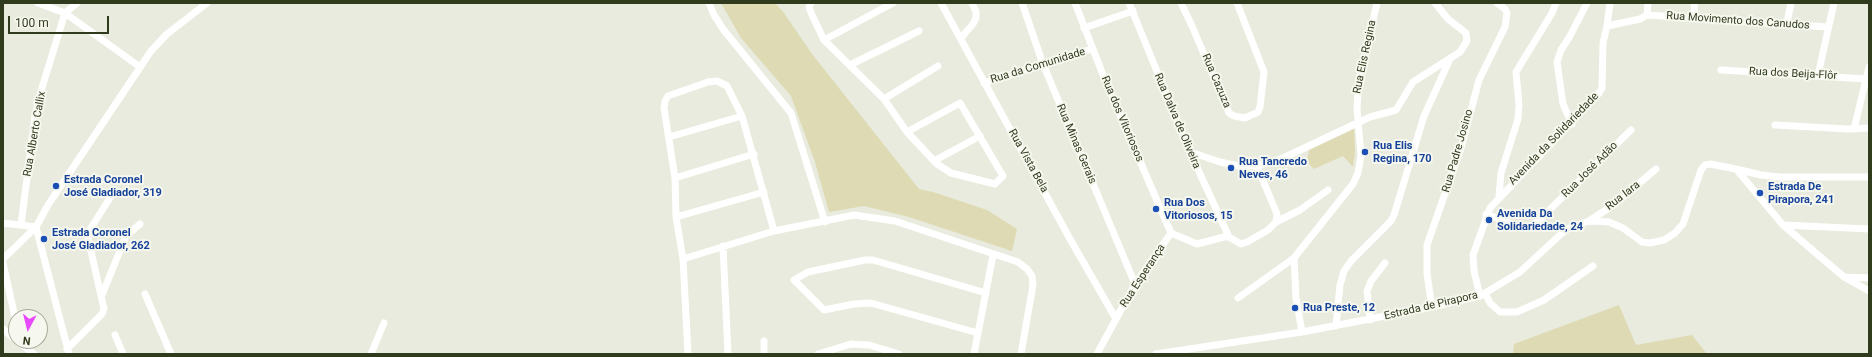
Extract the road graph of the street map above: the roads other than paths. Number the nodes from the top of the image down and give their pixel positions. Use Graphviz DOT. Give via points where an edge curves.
graph roads {
  1 [pos="38,3"];
  2 [pos="77,3"];
  3 [pos="207,3"];
  4 [pos="710,3"];
  5 [pos="811,3"];
  6 [pos="893,3"];
  7 [pos="941,3"];
  8 [pos="972,3"];
  9 [pos="1022,3"];
  10 [pos="1075,3"];
  11 [pos="1129,3"];
  12 [pos="1181,3"];
  13 [pos="1238,3"];
  14 [pos="1377,3"];
  15 [pos="1435,3"];
  16 [pos="1497,3"];
  17 [pos="1556,3"];
  18 [pos="1587,3"];
  19 [pos="1610,3"];
  20 [pos="1648,3"];
  21 [pos="1694,3"];
  22 [pos="1791,3"];
  23 [pos="1834,3"];
  24 [pos="1133,11"];
  25 [pos="65,13"];
  26 [pos="1647,15"];
  27 [pos="1695,18"];
  28 [pos="1787,23"];
  29 [pos="1607,26"];
  30 [pos="1828,27"];
  31 [pos="1084,28"];
  32 [pos="919,31"];
  33 [pos="961,38"];
  34 [pos="824,40"];
  35 [pos="1092,49"];
  36 [pos="1451,58"];
  37 [pos="1043,64"];
  38 [pos="850,65"];
  39 [pos="938,66"];
  40 [pos="140,67"];
  41 [pos="1869,67"];
  42 [pos="1721,70"];
  43 [pos="1818,75"];
  44 [pos="1866,78"];
  45 [pos="984,83"];
  46 [pos="884,99"];
  47 [pos="742,116"];
  48 [pos="1358,123"];
  49 [pos="1572,124"];
  50 [pos="1775,125"];
  51 [pos="1869,128"];
  52 [pos="1854,129"];
  53 [pos="1631,130"];
  54 [pos="907,132"];
  55 [pos="980,136"];
  56 [pos="669,137"];
  57 [pos="1190,152"];
  58 [pos="754,154"];
  59 [pos="934,161"];
  60 [pos="1257,166"];
  61 [pos="1656,169"];
  62 [pos="1736,169"];
  63 [pos="1869,177"];
  64 [pos="675,178"];
  65 [pos="1328,190"];
  66 [pos="764,192"];
  67 [pos="113,193"];
  68 [pos="1499,196"];
  69 [pos="1486,214"];
  70 [pos="676,217"];
  71 [pos="1589,221"];
  72 [pos="824,222"];
  73 [pos="1276,222"];
  74 [pos="3,223"];
  75 [pos="140,224"];
  76 [pos="21,225"];
  77 [pos="1783,225"];
  78 [pos="36,227"];
  79 [pos="1869,229"];
  80 [pos="774,231"];
  81 [pos="1171,234"];
  82 [pos="1229,237"];
  83 [pos="723,246"];
  84 [pos="993,255"];
  85 [pos="1294,258"];
  86 [pos="3,259"];
  87 [pos="683,259"];
  88 [pos="3,263"];
  89 [pos="1385,263"];
  90 [pos="1593,266"];
  91 [pos="1844,277"];
  92 [pos="1869,278"];
  93 [pos="1135,284"];
  94 [pos="1869,291"];
  95 [pos="986,293"];
  96 [pos="145,294"];
  97 [pos="1483,294"];
  98 [pos="102,295"];
  99 [pos="1238,298"];
  100 [pos="1432,307"];
  101 [pos="13,309"];
  102 [pos="1116,319"];
  103 [pos="1370,320"];
  104 [pos="384,323"];
  105 [pos="1336,326"];
  106 [pos="1302,332"];
  107 [pos="978,334"];
  108 [pos="115,335"];
  109 [pos="764,341"];
  110 [pos="68,351"];
  111 [pos="123,354"];
  112 [pos="171,354"];
  113 [pos="371,354"];
  114 [pos="688,354"];
  115 [pos="728,354"];
  116 [pos="764,354"];
  117 [pos="818,354"];
  118 [pos="899,354"];
  119 [pos="974,354"];
  120 [pos="1021,354"];
  121 [pos="1097,354"];
  122 [pos="1156,354"];
  1 -- 25 [label="street"];
  2 -- 25 [label="street"];
  3 -- 40 [label="street" via="167,34"];
  4 -- 72 [label="street" via="723,29 791,113"];
  5 -- 34 [label="street" via="812,15"];
  6 -- 34 [label="street"];
  7 -- 33 [label="street, Rua Vista Bela"];
  8 -- 33 [label="street" via="976,18"];
  9 -- 37 [label="street, Rua Minas Gerais"];
  10 -- 31 [label="street, Rua dos Vitoriosos"];
  11 -- 24 [label="street, Rua Dalva de Oliveira"];
  12 -- 13 [label="street, Rua Cazuza" via="1229,113 1246,118 1258,112 1260,107 1264,72"];
  14 -- 48 [label="street, Rua Elis Regina" via="1358,80"];
  15 -- 36 [label="street" via="1467,37 1465,46"];
  16 -- 100 [label="street, Rua Padre Josino" via="1507,13 1506,27 1477,86 1460,148 1428,240 1427,274"];
  17 -- 68 [label="street" via="1516,72 1518,119 1501,173"];
  18 -- 49 [label="street" via="1557,62 1562,104"];
  19 -- 29 [label="street, Avenida da Solidariedade"];
  20 -- 26 [label="street"];
  21 -- 27 [label="street"];
  22 -- 28 [label="street"];
  23 -- 30 [label="street"];
  24 -- 31 [label="street"];
  24 -- 57 [label="street, Rua Dalva de Oliveira"];
  25 -- 40 [label="street"];
  25 -- 76 [label="street, Rua Alberto Callix" via="35,116"];
  26 -- 27 [label="street, Rua Movimento dos Canudos"];
  26 -- 29 [label="street" via="1640,19"];
  27 -- 28 [label="street, Rua Movimento dos Canudos"];
  28 -- 30 [label="street, Rua Movimento dos Canudos"];
  29 -- 49 [label="street, Avenida da Solidariedade" via="1603,43 1602,88"];
  30 -- 43 [label="street"];
  31 -- 35 [label="street, Rua dos Vitoriosos"];
  32 -- 38 [label="street"];
  33 -- 45 [label="street, Rua Vista Bela"];
  34 -- 38 [label="street"];
  35 -- 37 [label="street, Rua da Comunidade"];
  35 -- 81 [label="street, Rua dos Vitoriosos"];
  36 -- 48 [label="street" via="1413,82 1396,110"];
  36 -- 105 [label="street" via="1424,116 1391,221 1344,271"];
  37 -- 45 [label="street, Rua da Comunidade"];
  37 -- 93 [label="street, Rua Minas Gerais"];
  38 -- 46 [label="street"];
  39 -- 46 [label="street"];
  40 -- 78 [label="street"];
  41 -- 44 [label="street"];
  42 -- 43 [label="street, Rua dos Beija-Flôr"];
  43 -- 44 [label="street, Rua dos Beija-Flôr"];
  44 -- 52 [label="street"];
  45 -- 102 [label="street, Rua Vista Bela"];
  46 -- 54 [label="street"];
  47 -- 56 [label="street"];
  47 -- 56 [label="street" via="727,86 717,81 708,82 666,98 664,108"];
  47 -- 58 [label="street"];
  48 -- 60 [label="street" via="1281,159"];
  48 -- 85 [label="street, Rua Elis Regina" via="1361,156 1353,184"];
  49 -- 68 [label="street, Avenida da Solidariedade"];
  50 -- 52 [label="street"];
  51 -- 52 [label="street"];
  53 -- 69 [label="street, Rua José Adão" via="1532,227 1518,226"];
  54 -- 55 [label="street" via="960,103"];
  54 -- 59 [label="street"];
  55 -- 59 [label="street"];
  55 -- 59 [label="street" via="1003,176 995,184 951,173"];
  56 -- 64 [label="street"];
  57 -- 60 [label="street" via="1239,166"];
  57 -- 82 [label="street, Rua Dalva de Oliveira"];
  58 -- 64 [label="street"];
  58 -- 66 [label="street"];
  60 -- 73 [label="street" via="1277,214"];
  61 -- 71 [label="street, Rua Iara" via="1615,204"];
  62 -- 63 [label="street" via="1780,177"];
  62 -- 71 [label="street, Estrada de Pirapora" via="1714,164 1705,165 1698,176 1683,224 1664,240 1642,242 1609,222"];
  62 -- 77 [label="street"];
  64 -- 70 [label="street"];
  65 -- 73 [label="street" via="1286,219"];
  66 -- 70 [label="street"];
  66 -- 80 [label="street"];
  67 -- 98 [label="street" via="89,231 88,238"];
  68 -- 69 [label="street, Avenida da Solidariedade"];
  69 -- 97 [label="street, Avenida da Solidariedade" via="1473,254 1474,271"];
  70 -- 87 [label="street"];
  71 -- 97 [label="street, Estrada de Pirapora" via="1571,227 1520,272"];
  72 -- 80 [label="street"];
  72 -- 84 [label="street" via="854,215 886,219"];
  73 -- 82 [label="street" via="1268,230 1247,242 1236,242"];
  74 -- 76 [label="street"];
  75 -- 98 [label="street" via="126,236"];
  76 -- 78 [label="street"];
  77 -- 79 [label="street"];
  77 -- 91 [label="street"];
  78 -- 86 [label="street"];
  78 -- 110 [label="street"];
  80 -- 83 [label="street"];
  81 -- 82 [label="street" via="1196,244"];
  81 -- 93 [label="street, Rua Esperança"];
  83 -- 87 [label="street"];
  83 -- 115 [label="street"];
  84 -- 95 [label="street"];
  84 -- 120 [label="street" via="1022,264 1032,276 1033,285"];
  85 -- 99 [label="street, Rua Elis Regina"];
  85 -- 106 [label="street" via="1296,298"];
  87 -- 114 [label="street"];
  88 -- 101 [label="street"];
  89 -- 103 [label="street" via="1371,281 1367,291"];
  90 -- 97 [label="street" via="1544,300 1518,312 1500,312"];
  91 -- 92 [label="street"];
  91 -- 94 [label="street"];
  93 -- 102 [label="street, Rua Esperança"];
  95 -- 107 [label="street"];
  95 -- 107 [label="street" via="873,260 808,272 794,280 824,310 871,303"];
  96 -- 112 [label="street"];
  97 -- 100 [label="street, Estrada de Pirapora"];
  98 -- 110 [label="street" via="102,314"];
  100 -- 103 [label="street, Estrada de Pirapora"];
  102 -- 121 [label="street"];
  103 -- 105 [label="street, Estrada de Pirapora"];
  104 -- 113 [label="street"];
  105 -- 106 [label="street, Estrada de Pirapora"];
  106 -- 122 [label="street, Estrada de Pirapora"];
  107 -- 119 [label="street"];
  108 -- 111 [label="street"];
  109 -- 116 [label="street"];
  117 -- 118 [label="street" via="851,344 869,345"];
}
